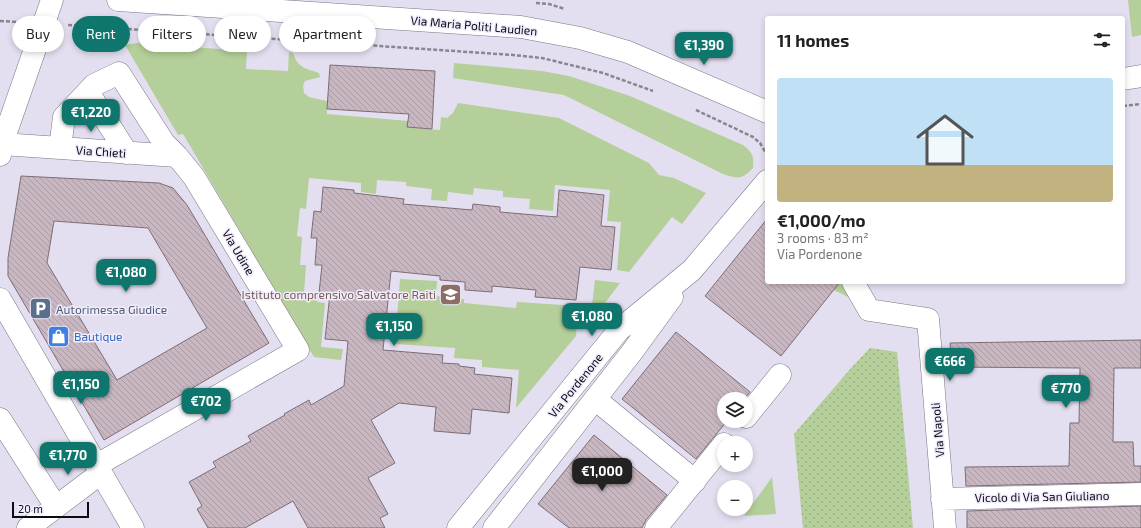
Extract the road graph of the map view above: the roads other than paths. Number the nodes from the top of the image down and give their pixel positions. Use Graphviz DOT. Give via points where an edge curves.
graph roads {
  1 [pos="52,0"];
  2 [pos="118,0"];
  3 [pos="1141,76"];
  4 [pos="1125,79"];
  5 [pos="88,92"];
  6 [pos="765,111"];
  7 [pos="60,148"];
  8 [pos="1,150"];
  9 [pos="127,153"];
  10 [pos="177,156"];
  11 [pos="765,184"];
  12 [pos="692,270"];
  13 [pos="854,284"];
  14 [pos="0,299"];
  15 [pos="780,375"];
  16 [pos="595,399"];
  17 [pos="753,408"];
  18 [pos="0,419"];
  19 [pos="738,428"];
  20 [pos="731,436"];
  21 [pos="717,454"];
  22 [pos="99,469"];
  23 [pos="695,481"];
  24 [pos="1141,494"];
  25 [pos="942,498"];
  26 [pos="56,506"];
  27 [pos="28,528"];
  28 [pos="133,528"];
  29 [pos="458,528"];
  30 [pos="494,528"];
  31 [pos="656,528"];
  32 [pos="945,528"];
  1 -- 8 [label="street"];
  2 -- 6 [label="street, Via Maria Politi Laudien" via="521,27 580,38 628,52"];
  3 -- 4 [label="street"];
  5 -- 7 [label="street" via="64,117"];
  5 -- 9 [label="street"];
  5 -- 10 [label="street, Via Udine" via="94,85 119,73 164,143"];
  7 -- 8 [label="street, Via Chieti"];
  7 -- 9 [label="street, Via Chieti"];
  9 -- 10 [label="street, Via Chieti"];
  10 -- 22 [label="street, Via Udine" via="194,177 298,350"];
  11 -- 12 [label="street, Via Pordenone"];
  12 -- 16 [label="street"];
  12 -- 29 [label="street, Via Pordenone" via="620,330"];
  13 -- 25 [label="street, Via Napoli" via="870,310 928,320"];
  14 -- 22 [label="street"];
  15 -- 17 [label="street"];
  16 -- 23 [label="street"];
  16 -- 30 [label="street"];
  18 -- 26 [label="street"];
  19 -- 20 [label="street"];
  21 -- 23 [label="street"];
  22 -- 26 [label="street"];
  22 -- 28 [label="street"];
  23 -- 31 [label="street"];
  24 -- 25 [label="street, Vicolo di Via San Giuliano"];
  25 -- 32 [label="street, Via Napoli"];
  26 -- 27 [label="street"];
}
